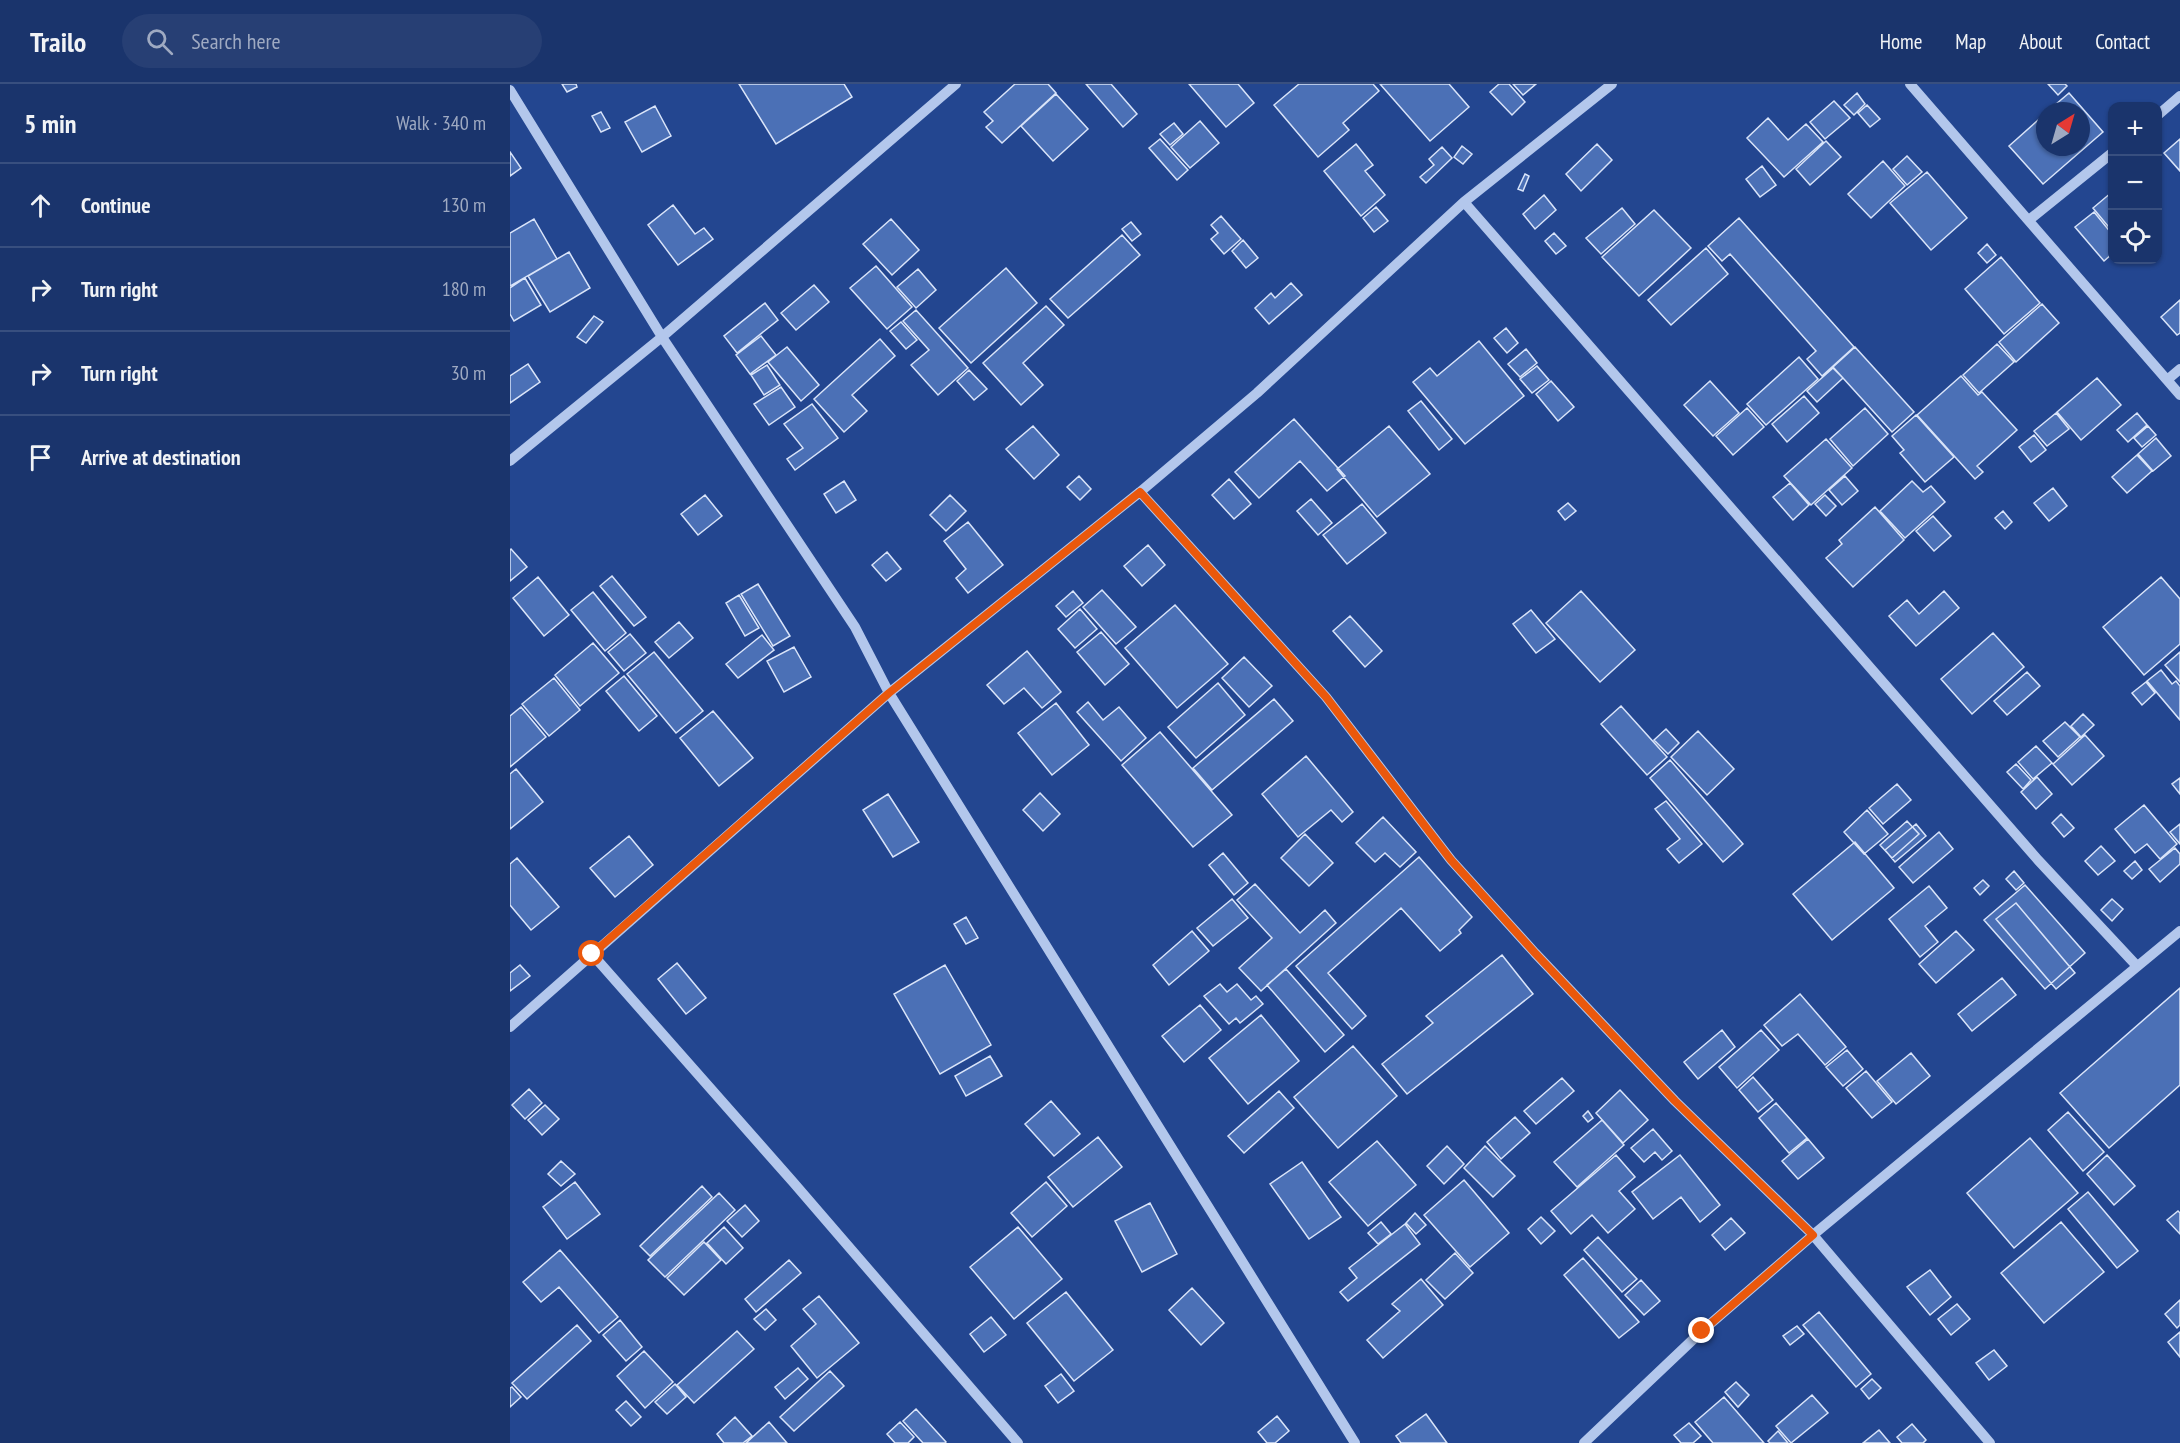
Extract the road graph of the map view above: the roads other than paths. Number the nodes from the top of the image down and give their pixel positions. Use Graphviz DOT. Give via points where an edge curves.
graph roads {
  1 [pos="954,84"];
  2 [pos="1612,84"];
  3 [pos="1910,84"];
  4 [pos="510,90"];
  5 [pos="2180,96"];
  6 [pos="2162,111"];
  7 [pos="2108,156"];
  8 [pos="1464,202"];
  9 [pos="2029,220"];
  10 [pos="662,337"];
  11 [pos="2180,369"];
  12 [pos="2167,380"];
  13 [pos="2180,395"];
  14 [pos="510,461"];
  15 [pos="1140,492"];
  16 [pos="889,693"];
  17 [pos="2180,931"];
  18 [pos="592,954"];
  19 [pos="2136,965"];
  20 [pos="510,1027"];
  21 [pos="1813,1235"];
  22 [pos="1018,1443"];
  23 [pos="1355,1443"];
  24 [pos="1584,1443"];
  25 [pos="1990,1443"];
  1 -- 10 [label="street"];
  2 -- 8 [label="street"];
  3 -- 9 [label="street"];
  4 -- 10 [label="street"];
  5 -- 6 [label="street"];
  7 -- 9 [label="street"];
  8 -- 15 [label="street" via="1257,393"];
  8 -- 19 [label="street" via="2038,860"];
  9 -- 12 [label="street"];
  10 -- 14 [label="street"];
  10 -- 16 [label="street" via="855,627"];
  11 -- 12 [label="street"];
  12 -- 13 [label="street"];
  15 -- 16 [label="street"];
  15 -- 21 [label="street" via="1326,697 1451,860 1675,1101"];
  16 -- 18 [label="street"];
  16 -- 23 [label="street"];
  17 -- 19 [label="street"];
  18 -- 20 [label="street"];
  18 -- 22 [label="street"];
  19 -- 21 [label="street"];
  21 -- 24 [label="street" via="1702,1331"];
  21 -- 25 [label="street"];
}
